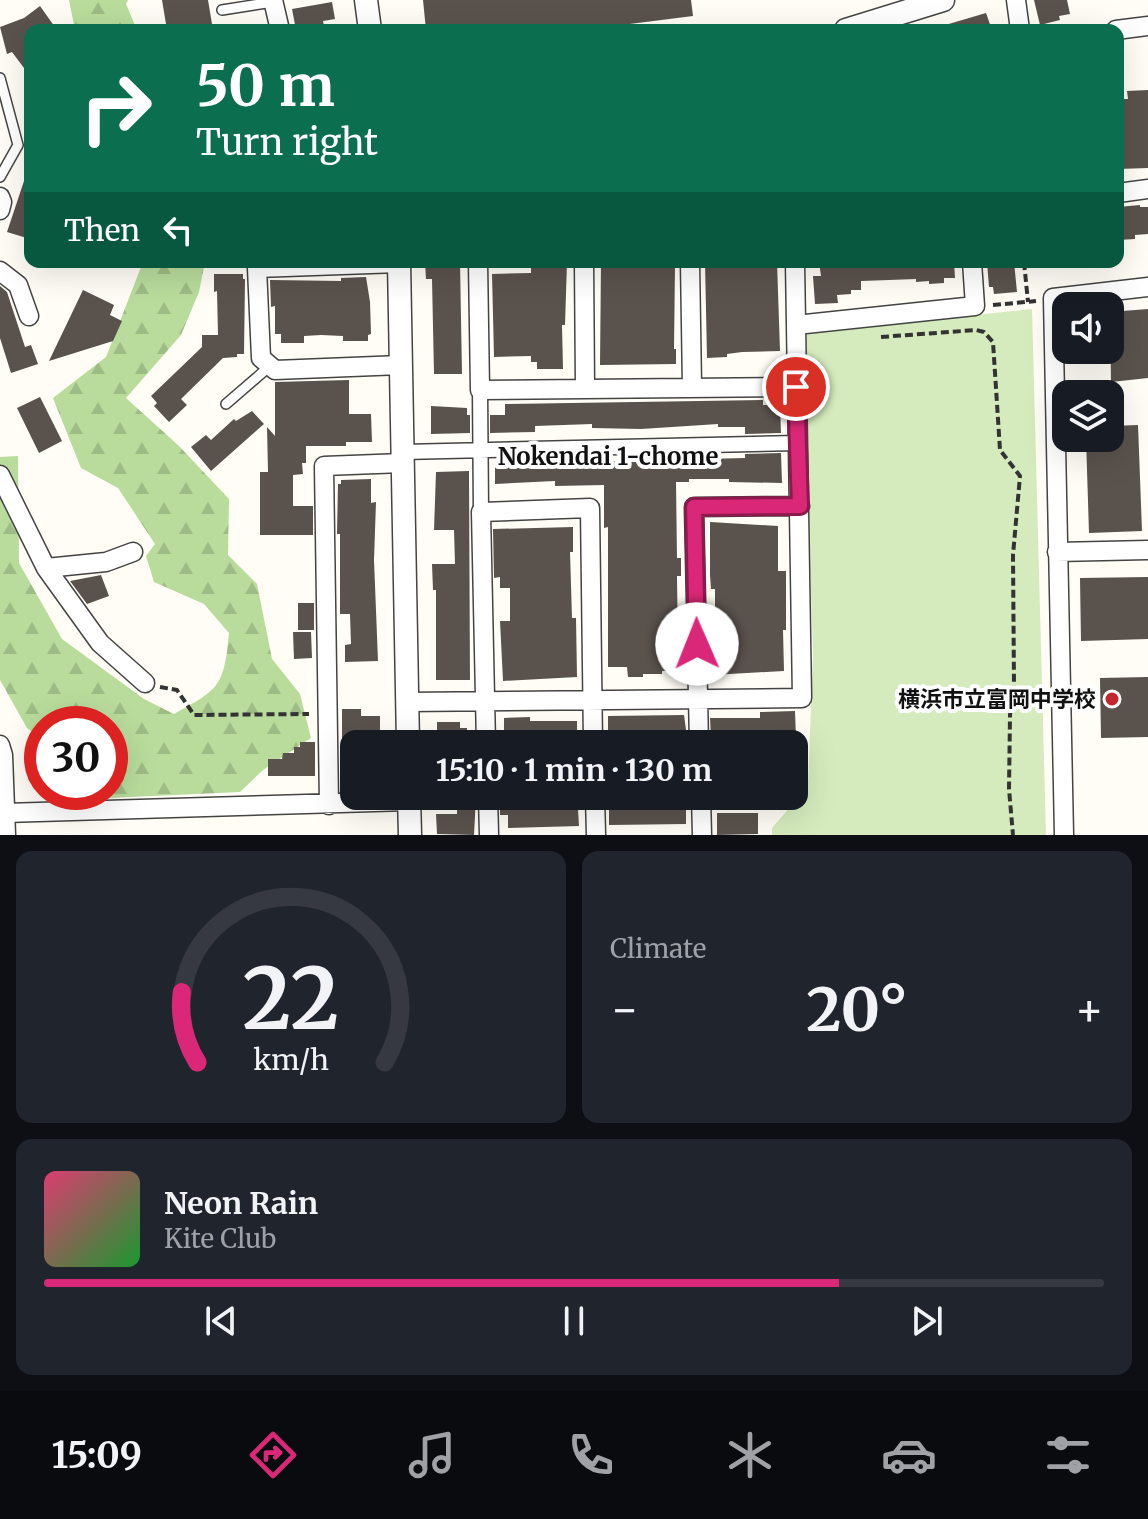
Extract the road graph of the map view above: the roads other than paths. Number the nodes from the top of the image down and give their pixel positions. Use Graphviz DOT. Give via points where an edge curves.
graph roads {
  1 [pos="366,0"];
  2 [pos="943,0"];
  3 [pos="1016,0"];
  4 [pos="273,1"];
  5 [pos="222,10"];
  6 [pos="279,24"];
  7 [pos="369,24"];
  8 [pos="865,24"];
  9 [pos="1019,24"];
  10 [pos="1148,26"];
  11 [pos="1124,29"];
  12 [pos="0,78"];
  13 [pos="0,177"];
  14 [pos="1148,189"];
  15 [pos="1124,192"];
  16 [pos="0,197"];
  17 [pos="0,210"];
  18 [pos="257,268"];
  19 [pos="399,268"];
  20 [pos="478,268"];
  21 [pos="584,268"];
  22 [pos="690,268"];
  23 [pos="795,268"];
  24 [pos="972,268"];
  25 [pos="0,271"];
  26 [pos="1148,287"];
  27 [pos="29,316"];
  28 [pos="796,325"];
  29 [pos="401,365"];
  30 [pos="270,366"];
  31 [pos="692,387"];
  32 [pos="796,387"];
  33 [pos="585,388"];
  34 [pos="480,390"];
  35 [pos="226,404"];
  36 [pos="798,443"];
  37 [pos="482,450"];
  38 [pos="403,457"];
  39 [pos="0,475"];
  40 [pos="800,506"];
  41 [pos="481,512"];
  42 [pos="1148,550"];
  43 [pos="133,552"];
  44 [pos="1057,552"];
  45 [pos="46,568"];
  46 [pos="145,683"];
  47 [pos="591,699"];
  48 [pos="698,699"];
  49 [pos="407,702"];
  50 [pos="484,702"];
  51 [pos="408,730"];
  52 [pos="485,730"];
  53 [pos="592,730"];
  54 [pos="699,730"];
  55 [pos="0,745"];
  56 [pos="340,804"];
  57 [pos="329,805"];
  58 [pos="409,810"];
  59 [pos="488,810"];
  60 [pos="595,810"];
  61 [pos="701,810"];
  62 [pos="5,813"];
  63 [pos="6,835"];
  64 [pos="410,835"];
  65 [pos="489,835"];
  66 [pos="596,835"];
  67 [pos="702,835"];
  68 [pos="1064,835"];
  1 -- 7 [label="street"];
  2 -- 8 [label="street"];
  3 -- 9 [label="street"];
  4 -- 5 [label="lane"];
  4 -- 6 [label="street"];
  10 -- 11 [label="street"];
  12 -- 13 [label="lane" via="18,145"];
  14 -- 15 [label="street"];
  16 -- 17 [label="street"];
  18 -- 30 [label="street" via="261,358"];
  19 -- 29 [label="street"];
  20 -- 34 [label="street"];
  21 -- 33 [label="street"];
  22 -- 31 [label="street"];
  23 -- 28 [label="street"];
  24 -- 28 [label="street" via="975,306"];
  25 -- 27 [label="street" via="18,285"];
  26 -- 44 [label="street" via="1053,298"];
  28 -- 32 [label="street"];
  29 -- 30 [label="street" via="275,370"];
  29 -- 38 [label="street"];
  30 -- 35 [label="lane"];
  31 -- 32 [label="street"];
  31 -- 33 [label="street"];
  32 -- 36 [label="street"];
  33 -- 34 [label="street"];
  34 -- 37 [label="street"];
  36 -- 37 [label="street"];
  36 -- 40 [label="street"];
  37 -- 38 [label="street"];
  37 -- 41 [label="street"];
  38 -- 49 [label="street"];
  38 -- 57 [label="street" via="324,466"];
  39 -- 45 [label="street"];
  40 -- 48 [label="street" via="802,698"];
  40 -- 48 [label="street" via="694,507"];
  41 -- 47 [label="street" via="590,508"];
  41 -- 50 [label="street"];
  42 -- 44 [label="street"];
  43 -- 45 [label="street" via="106,562"];
  44 -- 68 [label="street"];
  45 -- 46 [label="street" via="100,643"];
  47 -- 48 [label="street"];
  47 -- 50 [label="street"];
  47 -- 53 [label="street"];
  48 -- 54 [label="street"];
  49 -- 50 [label="street"];
  49 -- 51 [label="street"];
  50 -- 52 [label="street"];
  55 -- 62 [label="street"];
  56 -- 57 [label="street"];
  57 -- 62 [label="street"];
  58 -- 64 [label="street"];
  59 -- 65 [label="street"];
  60 -- 66 [label="street"];
  61 -- 67 [label="street"];
  62 -- 63 [label="street"];
}
